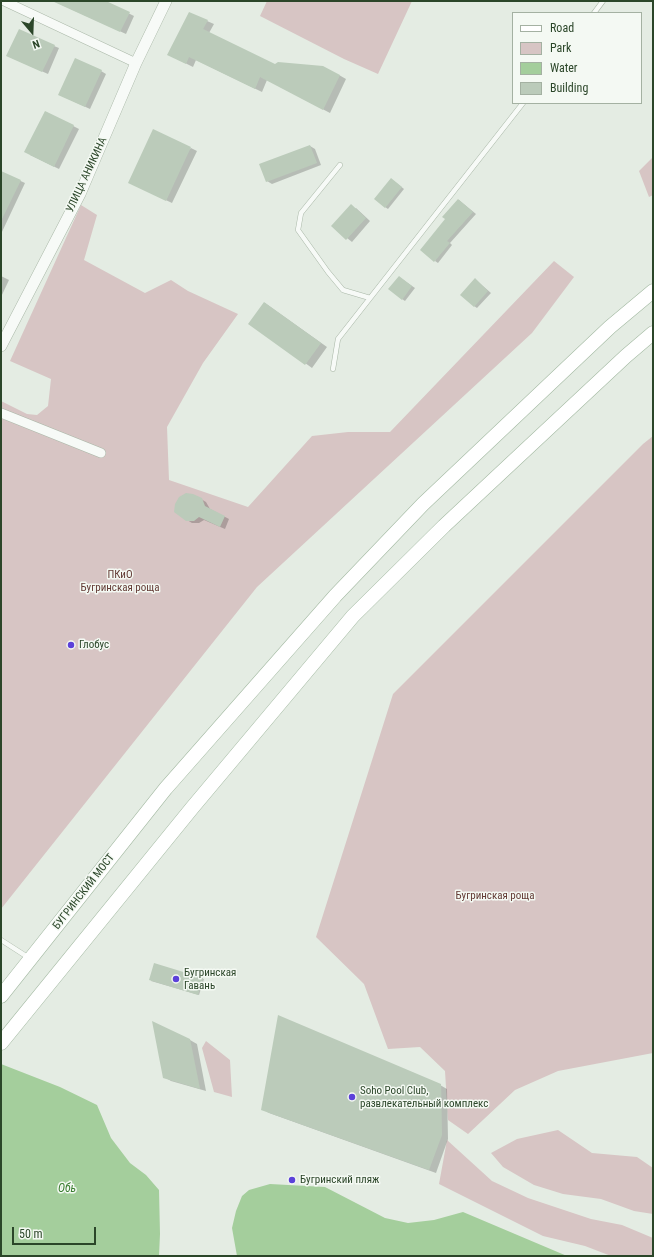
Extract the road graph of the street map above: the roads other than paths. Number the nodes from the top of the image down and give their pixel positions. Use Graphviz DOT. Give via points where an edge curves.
graph roads {
  1 [pos="4,1"];
  2 [pos="166,1"];
  3 [pos="603,1"];
  4 [pos="595,12"];
  5 [pos="136,63"];
  6 [pos="522,104"];
  7 [pos="340,164"];
  8 [pos="653,291"];
  9 [pos="370,298"];
  10 [pos="653,333"];
  11 [pos="1,346"];
  12 [pos="333,369"];
  13 [pos="1,413"];
  14 [pos="101,453"];
  15 [pos="1,940"];
  16 [pos="26,956"];
  17 [pos="1,996"];
  18 [pos="1,1043"];
  1 -- 5 [label="street"];
  2 -- 5 [label="street, УЛИЦА АНИКИНА"];
  3 -- 4 [label="lane"];
  5 -- 11 [label="street, УЛИЦА АНИКИНА" via="80,194"];
  6 -- 9 [label="lane"];
  7 -- 9 [label="lane" via="301,213 298,230 344,290"];
  8 -- 17 [label="main road, БУГРИНСКИЙ МОСТ" via="610,327 423,504 335,596 166,788"];
  9 -- 12 [label="lane" via="338,339"];
  10 -- 18 [label="main road" via="444,526 353,616 192,808"];
  13 -- 14 [label="street"];
  15 -- 16 [label="lane"];
}
